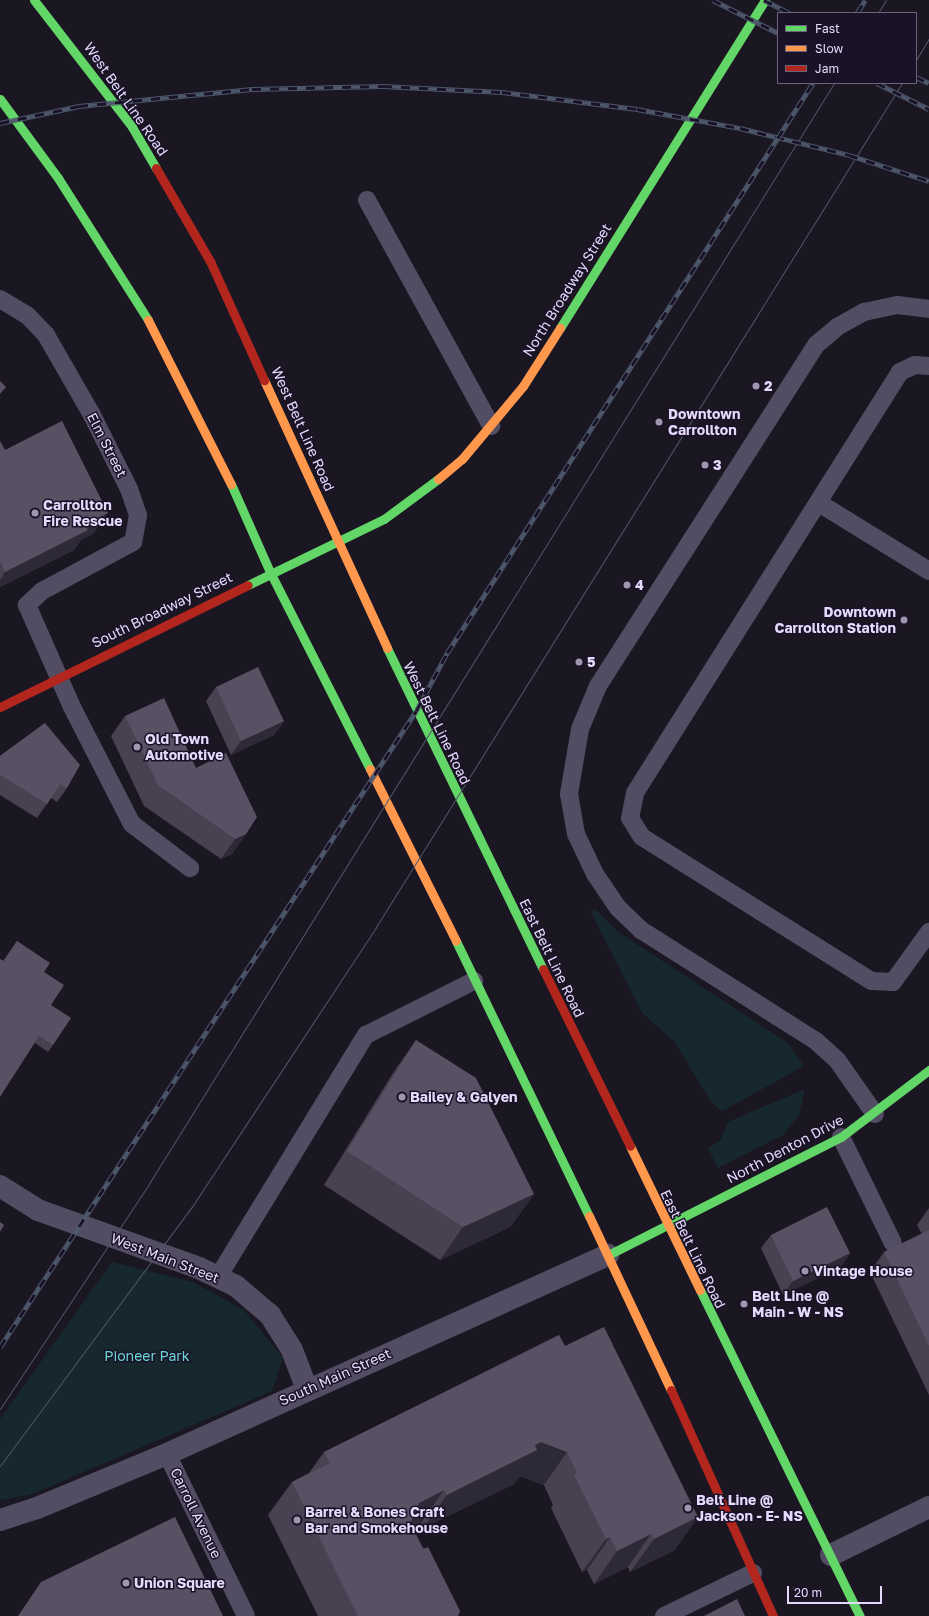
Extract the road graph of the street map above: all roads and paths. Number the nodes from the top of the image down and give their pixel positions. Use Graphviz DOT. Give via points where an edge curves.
graph roads {
  1 [pos="34,0"];
  2 [pos="765,0"];
  3 [pos="0,99"];
  4 [pos="367,200"];
  5 [pos="0,299"];
  6 [pos="929,309"];
  7 [pos="929,366"];
  8 [pos="491,426"];
  9 [pos="819,502"];
  10 [pos="337,541"];
  11 [pos="929,571"];
  12 [pos="270,572"];
  13 [pos="58,678"];
  14 [pos="1,705"];
  15 [pos="190,868"];
  16 [pos="505,893"];
  17 [pos="929,932"];
  18 [pos="474,981"];
  19 [pos="928,1073"];
  20 [pos="875,1114"];
  21 [pos="841,1137"];
  22 [pos="0,1186"];
  23 [pos="666,1227"];
  24 [pos="893,1243"];
  25 [pos="608,1255"];
  26 [pos="218,1277"];
  27 [pos="308,1389"];
  28 [pos="167,1454"];
  29 [pos="929,1507"];
  30 [pos="0,1520"];
  31 [pos="831,1555"];
  32 [pos="753,1573"];
  33 [pos="246,1616"];
  34 [pos="664,1616"];
  35 [pos="773,1616"];
  36 [pos="860,1616"];
  1 -- 10 [label="main road, West Belt Line Road" via="132,127 210,261"];
  2 -- 8 [label="main road, North Broadway Street" via="524,386"];
  3 -- 12 [label="main road" via="58,178 140,304 210,437"];
  4 -- 8 [label="lane"];
  5 -- 13 [label="lane, Elm Street" via="27,315 46,335 92,415 129,489 138,515 132,542 42,590 27,605"];
  6 -- 20 [label="lane" via="897,305 864,312 837,326 817,344 598,686 580,729 570,780 576,834 594,874 618,908 641,930 816,1041 837,1060"];
  7 -- 9 [label="lane" via="915,365 900,372"];
  8 -- 10 [label="main road, North Broadway Street" via="462,459 422,493 384,519"];
  9 -- 11 [label="lane"];
  9 -- 17 [label="lane" via="634,793 630,818 642,837 872,981 893,982"];
  10 -- 12 [label="main road, South Broadway Street"];
  10 -- 16 [label="main road, West Belt Line Road"];
  12 -- 13 [label="main road, South Broadway Street"];
  12 -- 18 [label="main road" via="448,924"];
  13 -- 14 [label="main road, South Broadway Street"];
  13 -- 15 [label="lane" via="132,824"];
  16 -- 23 [label="main road, East Belt Line Road"];
  18 -- 25 [label="main road"];
  18 -- 26 [label="lane" via="366,1035"];
  19 -- 20 [label="main road, North Denton Drive"];
  20 -- 21 [label="main road, North Denton Drive"];
  21 -- 23 [label="main road, North Denton Drive"];
  21 -- 24 [label="lane"];
  22 -- 26 [label="street, West Main Street" via="38,1210"];
  23 -- 25 [label="main road, South Main Street"];
  23 -- 31 [label="main road, East Belt Line Road"];
  25 -- 27 [label="street, South Main Street"];
  25 -- 32 [label="main road"];
  26 -- 27 [label="street, West Main Street" via="236,1286 270,1315 292,1350"];
  27 -- 28 [label="street, South Main Street"];
  28 -- 30 [label="street, South Main Street" via="37,1508"];
  28 -- 33 [label="lane, Carroll Avenue"];
  29 -- 31 [label="street"];
  31 -- 36 [label="main road, East Belt Line Road"];
  32 -- 34 [label="lane"];
  32 -- 35 [label="main road"];
}
